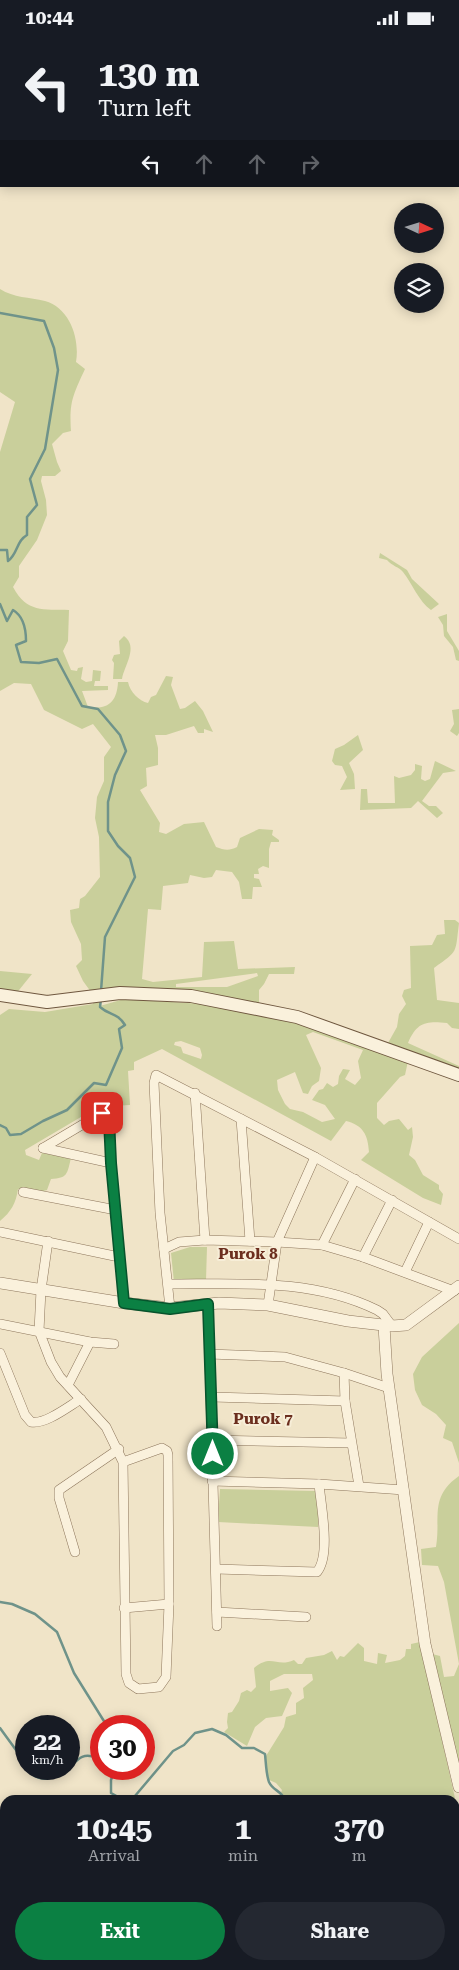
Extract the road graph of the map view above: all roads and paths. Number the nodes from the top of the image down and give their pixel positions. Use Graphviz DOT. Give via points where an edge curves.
graph roads {
  1 [pos="0,995"];
  2 [pos="459,1075"];
  3 [pos="194,1093"];
  4 [pos="241,1119"];
  5 [pos="315,1157"];
  6 [pos="111,1163"];
  7 [pos="355,1179"];
  8 [pos="23,1192"];
  9 [pos="392,1200"];
  10 [pos="116,1210"];
  11 [pos="429,1222"];
  12 [pos="0,1232"];
  13 [pos="459,1239"];
  14 [pos="205,1240"];
  15 [pos="48,1241"];
  16 [pos="250,1241"];
  17 [pos="277,1242"];
  18 [pos="322,1245"];
  19 [pos="164,1249"];
  20 [pos="119,1257"];
  21 [pos="363,1257"];
  22 [pos="405,1272"];
  23 [pos="0,1283"];
  24 [pos="168,1284"];
  25 [pos="271,1285"];
  26 [pos="457,1289"];
  27 [pos="41,1290"];
  28 [pos="124,1303"];
  29 [pos="208,1304"];
  30 [pos="268,1305"];
  31 [pos="170,1309"];
  32 [pos="0,1324"];
  33 [pos="388,1326"];
  34 [pos="39,1331"];
  35 [pos="90,1342"];
  36 [pos="114,1344"];
  37 [pos="0,1353"];
  38 [pos="209,1354"];
  39 [pos="344,1373"];
  40 [pos="68,1385"];
  41 [pos="389,1388"];
  42 [pos="212,1397"];
  43 [pos="81,1399"];
  44 [pos="345,1401"];
  45 [pos="213,1440"];
  46 [pos="351,1443"];
  47 [pos="119,1449"];
  48 [pos="123,1462"];
  49 [pos="212,1481"];
  50 [pos="319,1484"];
  51 [pos="359,1486"];
  52 [pos="404,1490"];
  53 [pos="75,1552"];
  54 [pos="216,1569"];
  55 [pos="169,1604"];
  56 [pos="124,1608"];
  57 [pos="217,1612"];
  58 [pos="306,1617"];
  59 [pos="217,1626"];
  60 [pos="459,1787"];
  1 -- 2 [label="main road" via="47,1002 120,993 191,995 289,1015"];
  3 -- 4 [label="street"];
  3 -- 14 [label="street"];
  3 -- 19 [label="street" via="158,1075 154,1078"];
  4 -- 5 [label="street"];
  4 -- 16 [label="street"];
  5 -- 7 [label="street"];
  5 -- 17 [label="street"];
  6 -- 6 [label="street" via="72,1154 43,1148 104,1113 109,1116"];
  6 -- 10 [label="street"];
  7 -- 9 [label="street"];
  7 -- 18 [label="street"];
  8 -- 10 [label="street"];
  9 -- 11 [label="street"];
  9 -- 21 [label="street"];
  10 -- 20 [label="street"];
  11 -- 13 [label="street"];
  11 -- 22 [label="street"];
  12 -- 15 [label="street"];
  14 -- 16 [label="street"];
  14 -- 19 [label="street" via="179,1242"];
  15 -- 20 [label="street"];
  15 -- 27 [label="street"];
  16 -- 17 [label="street"];
  17 -- 18 [label="street"];
  17 -- 25 [label="street"];
  18 -- 21 [label="street"];
  19 -- 24 [label="street"];
  20 -- 28 [label="street"];
  21 -- 22 [label="street"];
  22 -- 26 [label="street"];
  23 -- 27 [label="street"];
  24 -- 25 [label="street"];
  24 -- 31 [label="street"];
  25 -- 30 [label="street"];
  25 -- 33 [label="street" via="317,1289 344,1298 377,1310 383,1314"];
  26 -- 33 [label="street" via="406,1325"];
  27 -- 28 [label="street"];
  27 -- 34 [label="street"];
  28 -- 31 [label="street"];
  29 -- 30 [label="street"];
  29 -- 31 [label="street"];
  29 -- 38 [label="street"];
  30 -- 33 [label="street"];
  32 -- 34 [label="street"];
  33 -- 41 [label="street" via="384,1342"];
  34 -- 35 [label="street"];
  34 -- 40 [label="street" via="51,1362"];
  35 -- 36 [label="street"];
  35 -- 40 [label="street"];
  37 -- 43 [label="street" via="26,1415 32,1421 46,1420"];
  38 -- 39 [label="street" via="285,1357"];
  38 -- 42 [label="street"];
  39 -- 41 [label="street"];
  39 -- 44 [label="street"];
  40 -- 43 [label="street"];
  41 -- 52 [label="street"];
  42 -- 44 [label="street"];
  42 -- 45 [label="street"];
  43 -- 47 [label="street" via="106,1427"];
  44 -- 46 [label="street"];
  45 -- 46 [label="street"];
  45 -- 49 [label="street"];
  46 -- 51 [label="street"];
  47 -- 48 [label="street"];
  47 -- 53 [label="street" via="58,1490"];
  48 -- 55 [label="street" via="155,1449 167,1451"];
  48 -- 56 [label="street"];
  49 -- 50 [label="street"];
  49 -- 54 [label="street"];
  50 -- 51 [label="street"];
  50 -- 54 [label="street" via="324,1549 317,1572"];
  51 -- 52 [label="street"];
  52 -- 60 [label="street" via="425,1644"];
  54 -- 57 [label="street"];
  55 -- 56 [label="street"];
  55 -- 56 [label="street" via="166,1677 159,1687 150,1689 138,1689 128,1683"];
  57 -- 58 [label="street"];
  57 -- 59 [label="street"];
}
